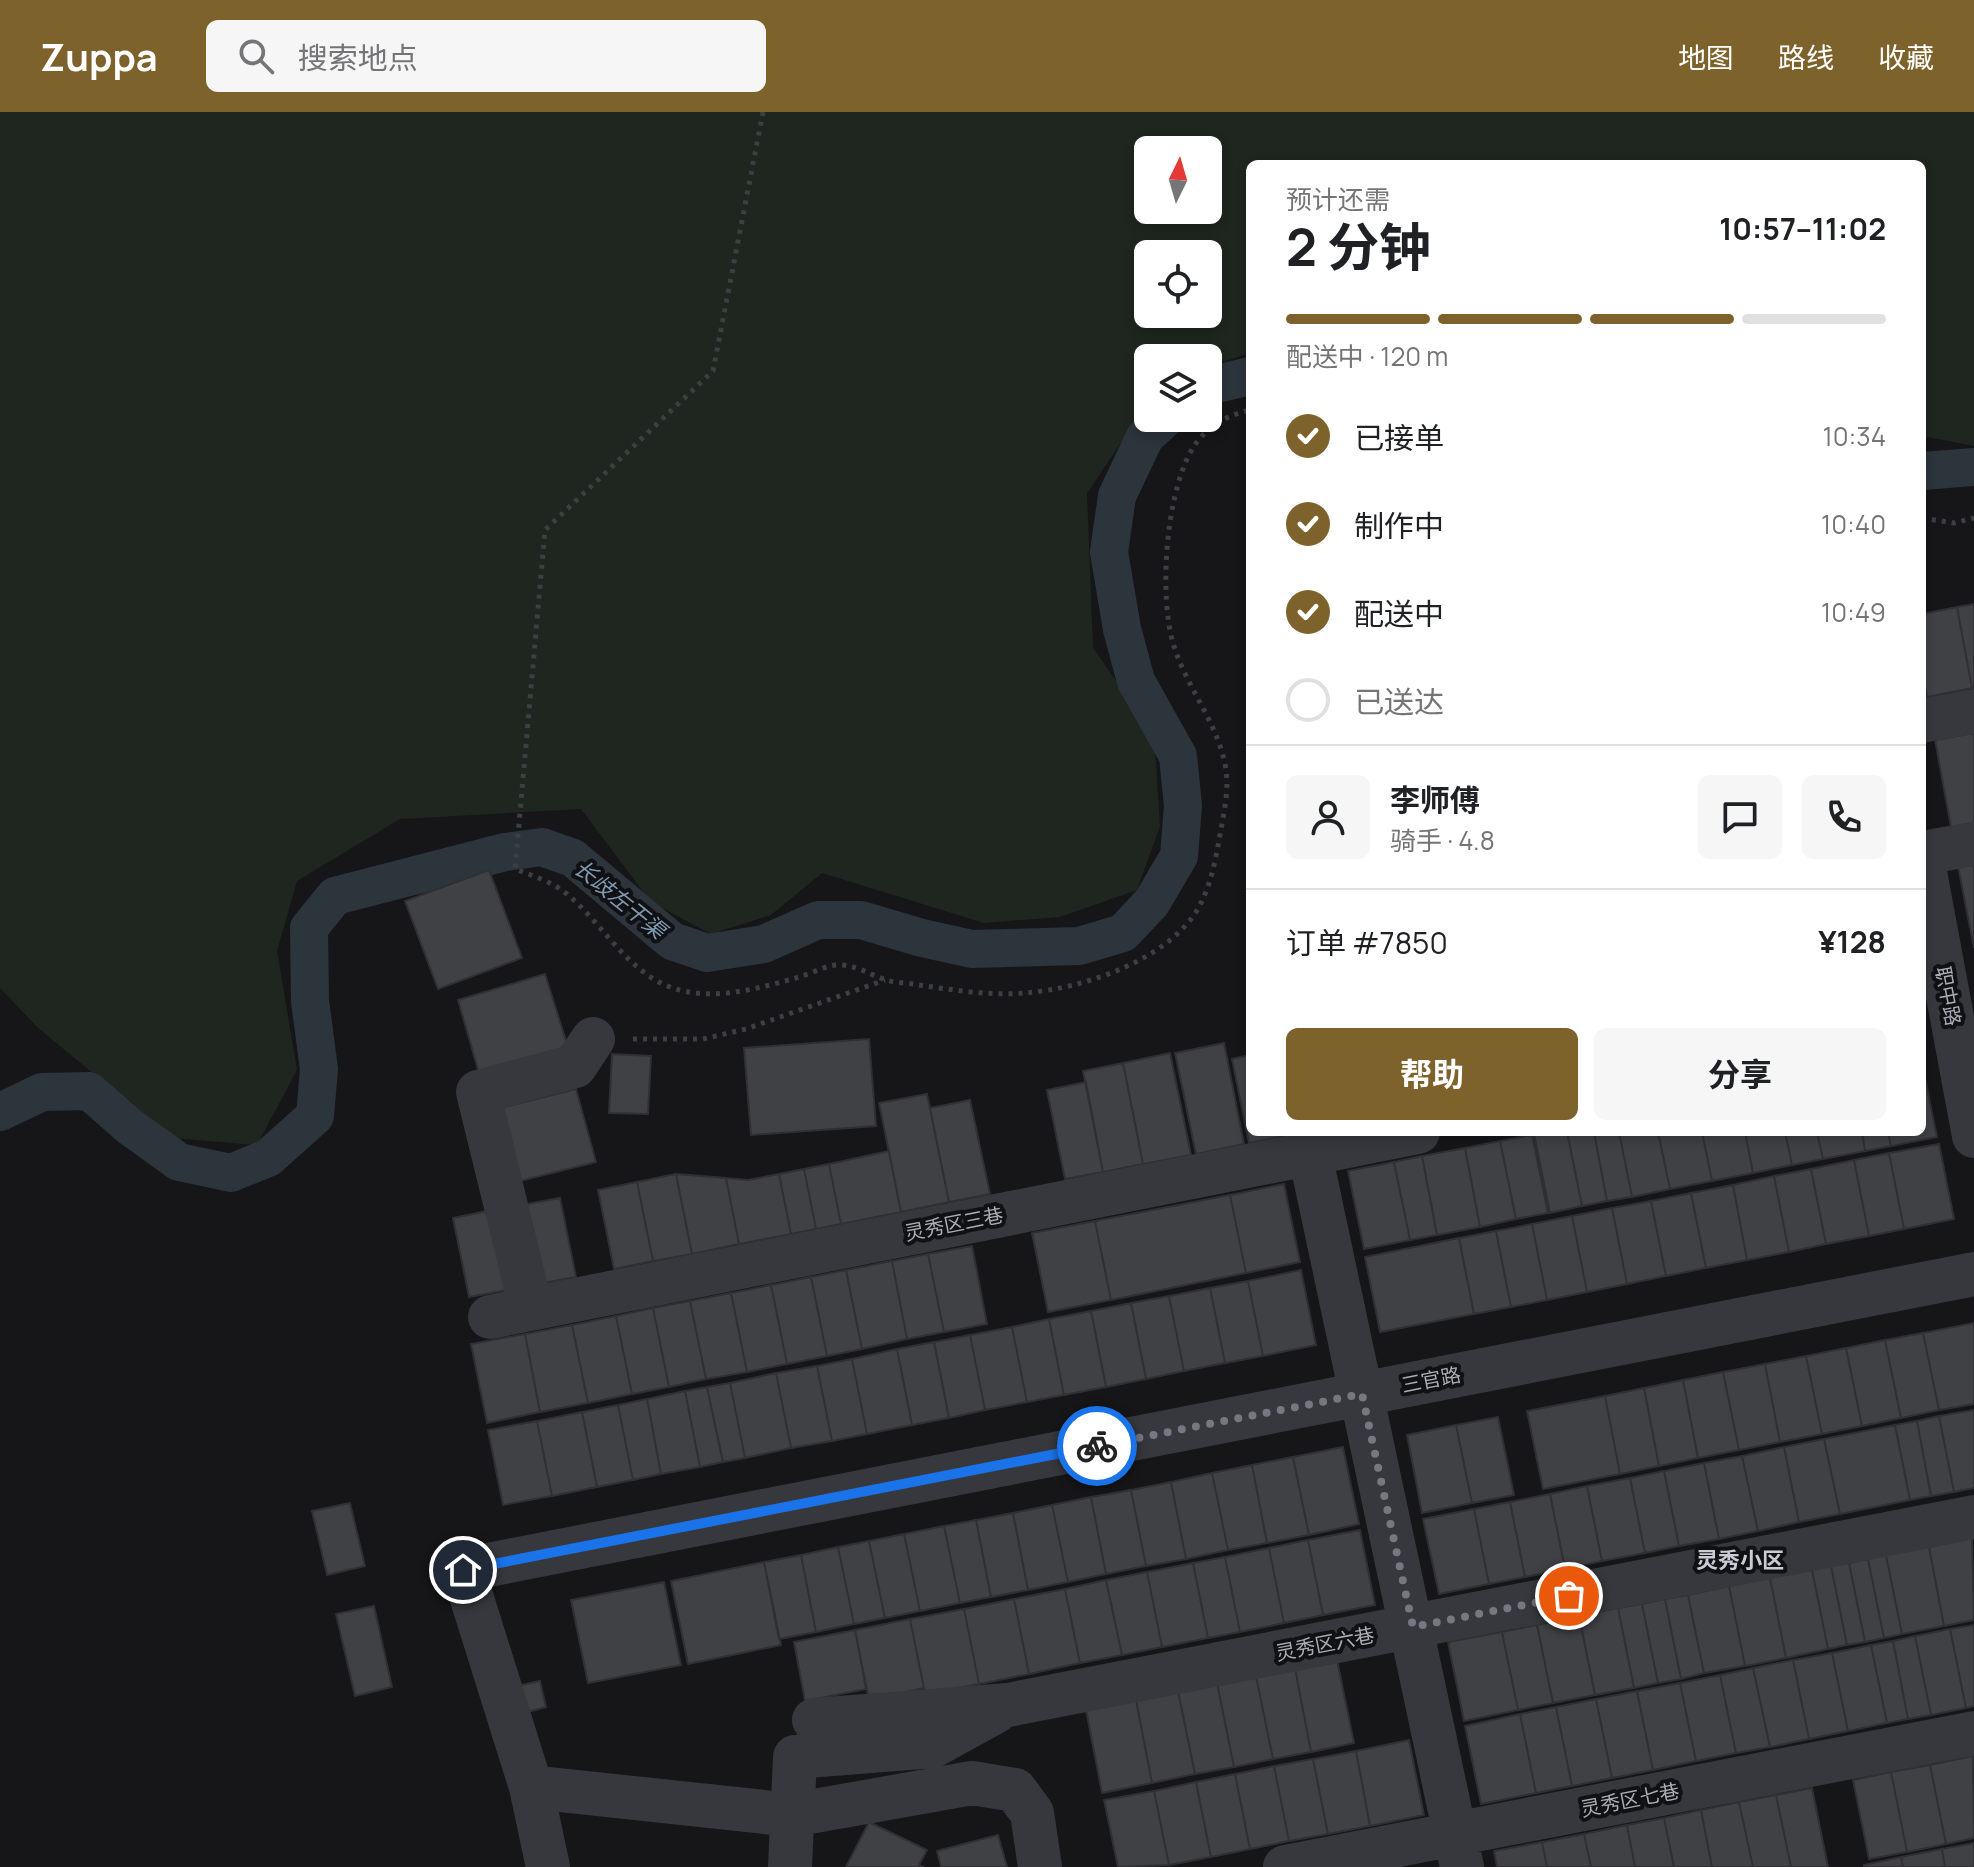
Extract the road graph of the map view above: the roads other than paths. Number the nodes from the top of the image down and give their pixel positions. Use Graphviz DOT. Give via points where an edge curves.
graph roads {
  1 [pos="1974,711"];
  2 [pos="1926,720"];
  3 [pos="1974,844"];
  4 [pos="1926,854"];
  5 [pos="1926,877"];
  6 [pos="1949,1005"];
  7 [pos="593,1039"];
  8 [pos="1972,1116"];
  9 [pos="1398,1136"];
  10 [pos="1310,1154"];
  11 [pos="1974,1274"];
  12 [pos="1362,1394"];
  13 [pos="1974,1517"];
  14 [pos="1413,1627"];
  15 [pos="1008,1705"];
  16 [pos="814,1720"];
  17 [pos="1974,1733"];
  18 [pos="531,1787"];
  19 [pos="792,1815"];
  20 [pos="1458,1851"];
  21 [pos="548,1867"];
  22 [pos="790,1867"];
  23 [pos="1040,1867"];
  24 [pos="1285,1867"];
  1 -- 2 [label="street"];
  3 -- 4 [label="street"];
  5 -- 6 [label="street, 职中路"];
  6 -- 8 [label="street, 职中路"];
  7 -- 10 [label="street, 灵秀区三巷" via="575,1066 478,1092 511,1312"];
  9 -- 10 [label="street, 灵秀区三巷"];
  10 -- 12 [label="street"];
  11 -- 12 [label="street, 三官路"];
  12 -- 14 [label="street"];
  12 -- 18 [label="street, 三官路" via="463,1570"];
  13 -- 14 [label="street, 灵秀区六巷"];
  14 -- 15 [label="street, 灵秀区六巷"];
  14 -- 20 [label="street"];
  15 -- 16 [label="street, 灵秀区六巷"];
  15 -- 19 [label="street" via="933,1746 795,1757"];
  17 -- 20 [label="street, 灵秀区七巷"];
  18 -- 19 [label="street"];
  18 -- 21 [label="street"];
  19 -- 22 [label="street"];
  19 -- 23 [label="street" via="972,1783 1015,1790 1032,1813"];
  20 -- 24 [label="street, 灵秀区七巷"];
}
